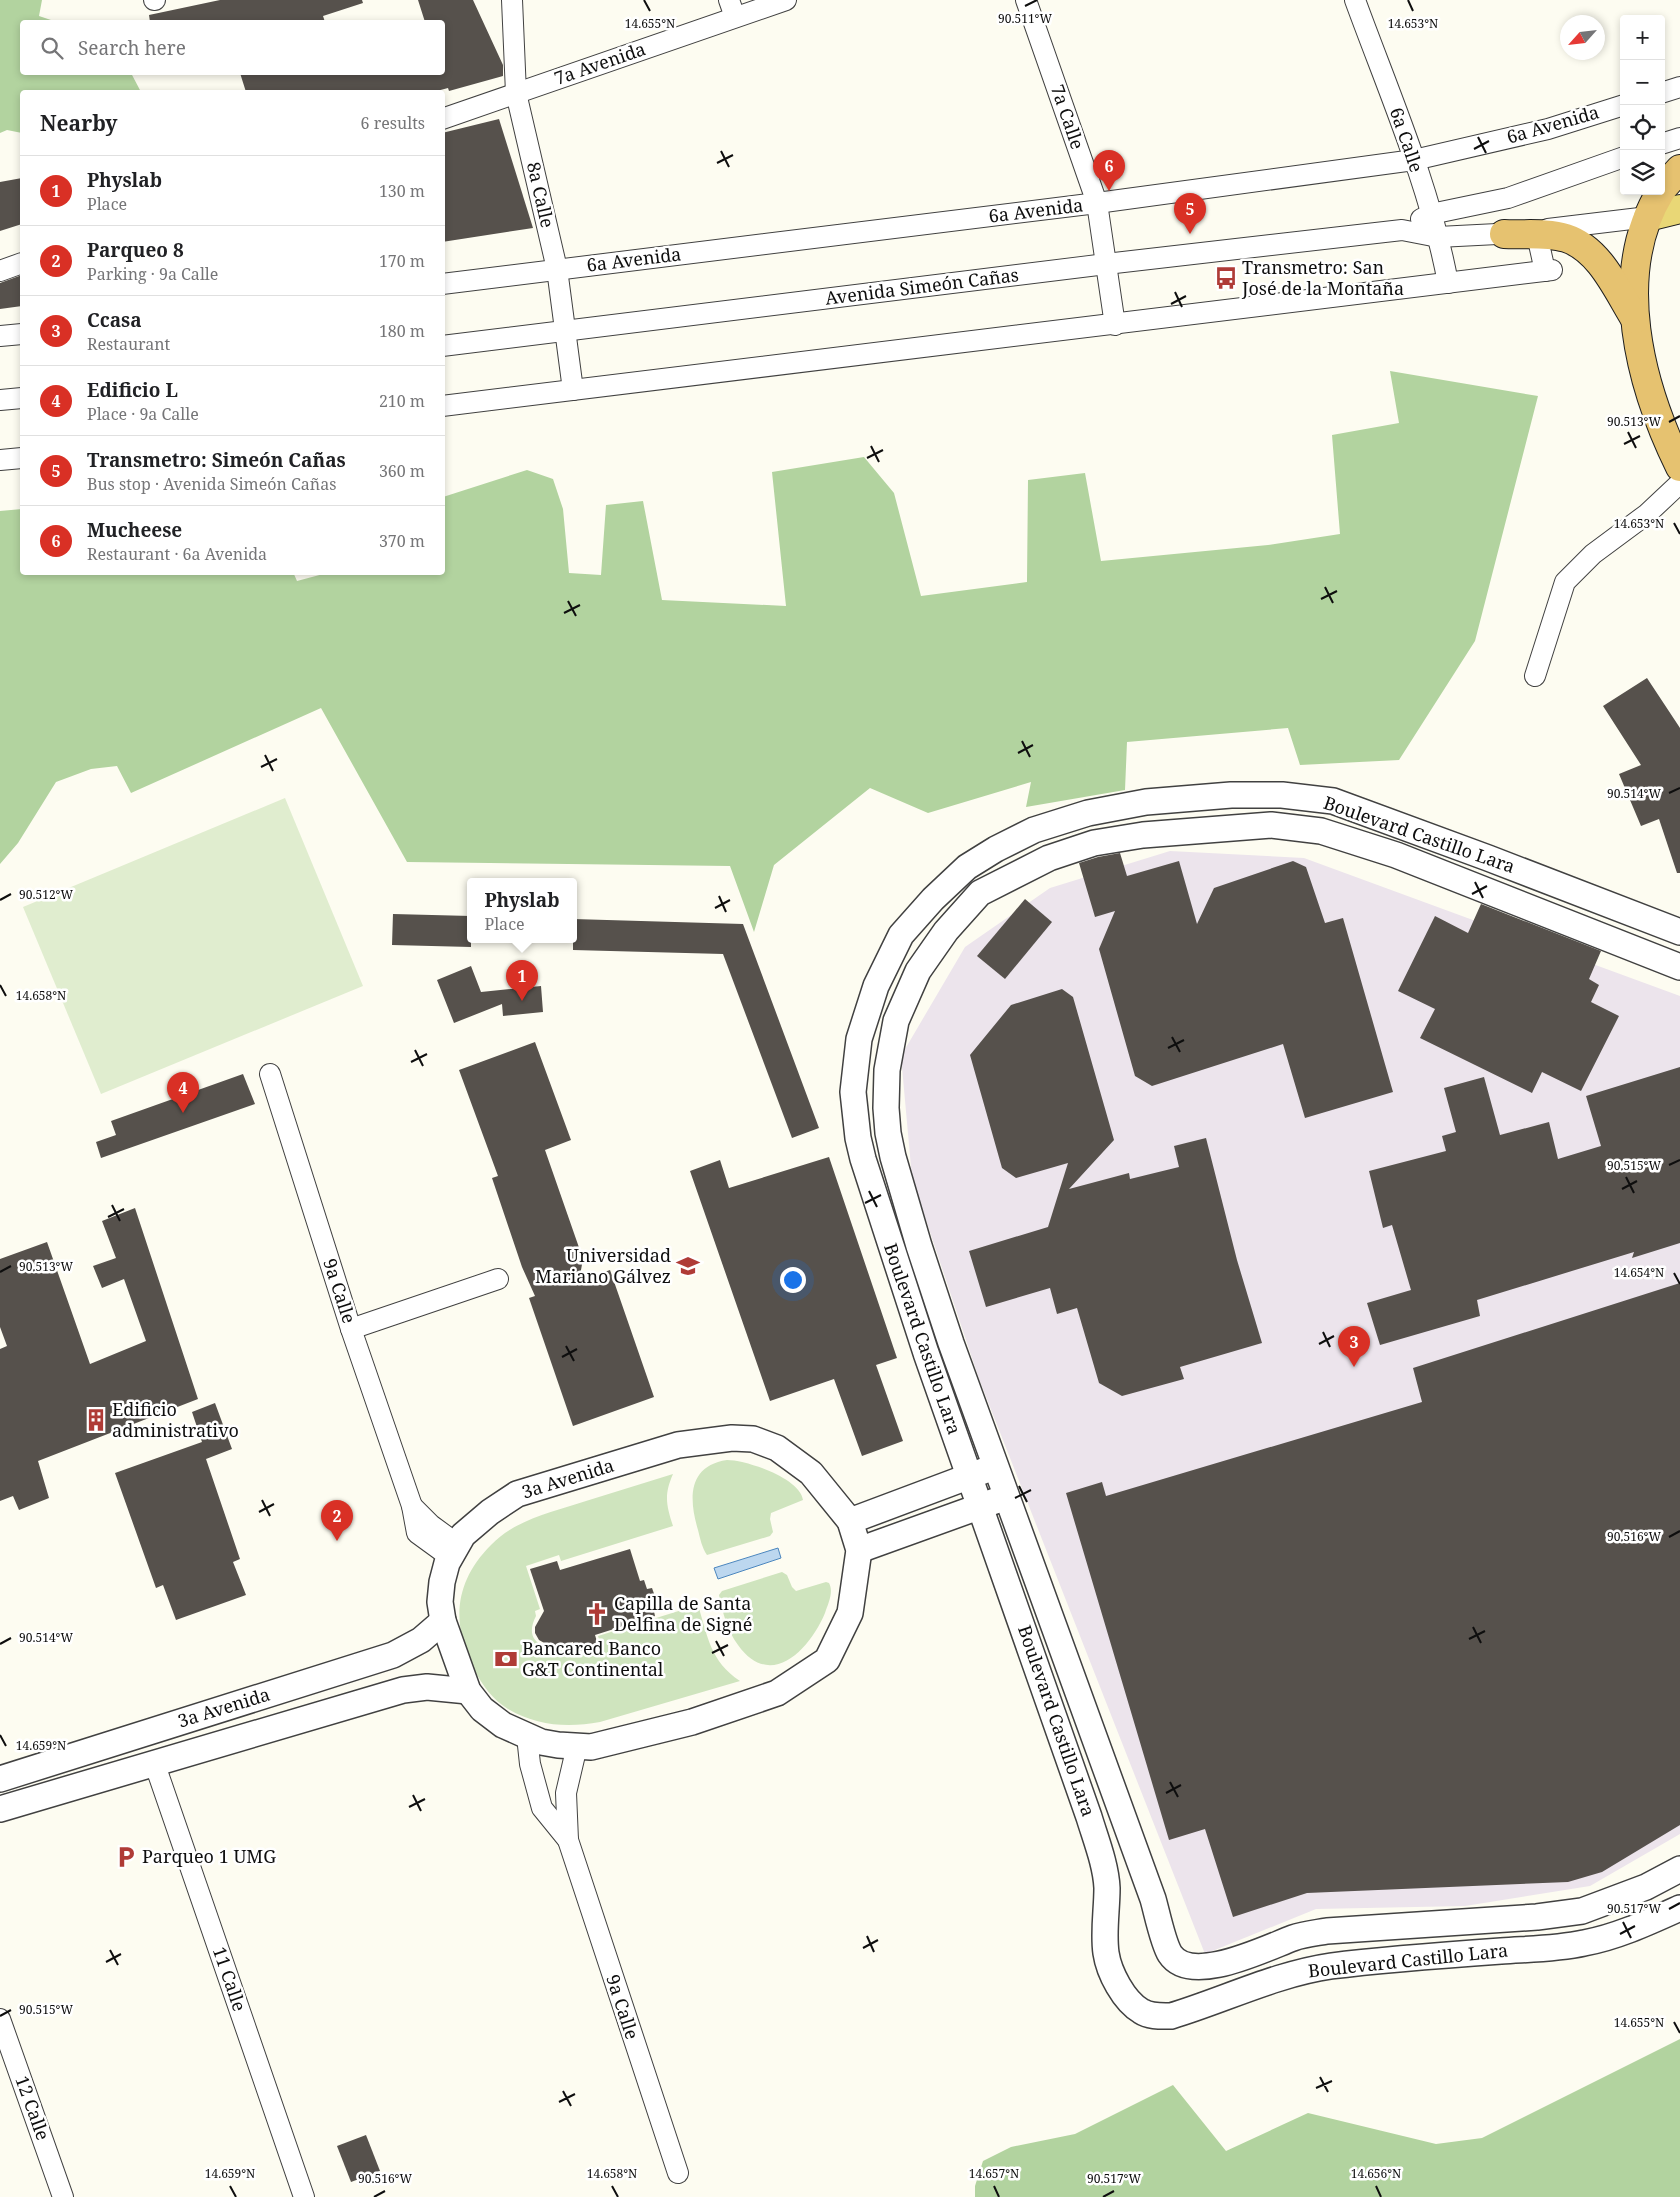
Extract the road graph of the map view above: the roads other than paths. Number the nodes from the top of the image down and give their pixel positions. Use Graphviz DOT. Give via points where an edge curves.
graph roads {
  1 [pos="512,0"];
  2 [pos="786,0"];
  3 [pos="1026,0"];
  4 [pos="1355,0"];
  5 [pos="732,9"];
  6 [pos="1680,87"];
  7 [pos="1665,92"];
  8 [pos="516,93"];
  9 [pos="1620,106"];
  10 [pos="445,117"];
  11 [pos="1680,138"];
  12 [pos="1665,143"];
  13 [pos="1620,158"];
  14 [pos="1414,160"];
  15 [pos="1680,169"];
  16 [pos="1665,186"];
  17 [pos="1659,195"];
  18 [pos="1097,203"];
  19 [pos="1680,209"];
  20 [pos="1431,214"];
  21 [pos="1648,216"];
  22 [pos="1402,230"];
  23 [pos="1504,234"];
  24 [pos="1537,235"];
  25 [pos="1438,237"];
  26 [pos="20,264"];
  27 [pos="1106,264"];
  28 [pos="557,269"];
  29 [pos="0,271"];
  30 [pos="445,284"];
  31 [pos="1448,284"];
  32 [pos="1636,322"];
  33 [pos="1115,325"];
  34 [pos="565,330"];
  35 [pos="20,334"];
  36 [pos="0,336"];
  37 [pos="445,346"];
  38 [pos="573,390"];
  39 [pos="20,398"];
  40 [pos="0,400"];
  41 [pos="445,406"];
  42 [pos="20,458"];
  43 [pos="0,460"];
  44 [pos="1680,467"];
  45 [pos="1680,483"];
  46 [pos="1535,676"];
  47 [pos="1333,801"];
  48 [pos="1321,831"];
  49 [pos="996,849"];
  50 [pos="1011,876"];
  51 [pos="1680,932"];
  52 [pos="1680,967"];
  53 [pos="270,1074"];
  54 [pos="888,1133"];
  55 [pos="858,1138"];
  56 [pos="919,1246"];
  57 [pos="893,1256"];
  58 [pos="498,1279"];
  59 [pos="351,1329"];
  60 [pos="951,1343"];
  61 [pos="926,1354"];
  62 [pos="995,1467"];
  63 [pos="970,1476"];
  64 [pos="1006,1498"];
  65 [pos="981,1506"];
  66 [pos="850,1521"];
  67 [pos="454,1550"];
  68 [pos="859,1550"];
  69 [pos="443,1621"];
  70 [pos="1062,1652"];
  71 [pos="1035,1662"];
  72 [pos="468,1691"];
  73 [pos="527,1736"];
  74 [pos="577,1746"];
  75 [pos="154,1762"];
  76 [pos="0,1779"];
  77 [pos="0,1809"];
  78 [pos="568,1840"];
  79 [pos="1680,1869"];
  80 [pos="1680,1908"];
  81 [pos="1495,1920"];
  82 [pos="1499,1951"];
  83 [pos="0,2019"];
  84 [pos="678,2173"];
  85 [pos="63,2197"];
  86 [pos="304,2197"];
  1 -- 8 [label="street, 8a Calle"];
  2 -- 5 [label="street, 7a Avenida"];
  3 -- 18 [label="street, 7a Calle"];
  4 -- 14 [label="street, 6a Calle"];
  5 -- 8 [label="street, 7a Avenida"];
  6 -- 7 [label="street"];
  8 -- 10 [label="street, 7a Avenida"];
  8 -- 28 [label="street, 8a Calle"];
  9 -- 14 [label="street, 6a Avenida" via="1548,129"];
  11 -- 12 [label="street"];
  13 -- 20 [label="street, Avenida Simeón Cañas" via="1508,198"];
  14 -- 18 [label="street, 6a Avenida"];
  14 -- 20 [label="street, 6a Calle"];
  15 -- 16 [label="highway"];
  17 -- 21 [label="highway"];
  18 -- 27 [label="street, 7a Calle"];
  18 -- 28 [label="street, 6a Avenida"];
  19 -- 21 [label="main road"];
  20 -- 22 [label="street, Avenida Simeón Cañas"];
  20 -- 25 [label="street, 6a Calle"];
  21 -- 23 [label="street, Avenida Simeón Cañas"];
  21 -- 32 [label="highway" via="1635,258"];
  22 -- 25 [label="street, Avenida Simeón Cañas"];
  22 -- 27 [label="street, Avenida Simeón Cañas"];
  23 -- 24 [label="highway"];
  23 -- 25 [label="street, Avenida Simeón Cañas"];
  24 -- 31 [label="street" via="1548,270"];
  24 -- 32 [label="highway" via="1567,238 1590,252 1603,266"];
  25 -- 31 [label="street, 6a Calle"];
  26 -- 29 [label="street"];
  27 -- 33 [label="street, 7a Calle"];
  27 -- 34 [label="street, Avenida Simeón Cañas"];
  28 -- 30 [label="street, 6a Avenida"];
  28 -- 34 [label="street, 8a Calle"];
  31 -- 33 [label="street"];
  32 -- 44 [label="highway" via="1656,412"];
  33 -- 38 [label="street"];
  34 -- 37 [label="street, Avenida Simeón Cañas"];
  34 -- 38 [label="street, 8a Calle"];
  35 -- 36 [label="street"];
  38 -- 41 [label="street"];
  39 -- 40 [label="street"];
  42 -- 43 [label="street"];
  45 -- 46 [label="street" via="1647,514 1593,554 1565,582"];
  47 -- 48 [label="street"];
  47 -- 49 [label="street, Boulevard Castillo Lara" via="1231,794 1146,802 1079,816 1034,830"];
  47 -- 51 [label="street, Boulevard Castillo Lara"];
  48 -- 50 [label="street, Boulevard Castillo Lara" via="1271,825 1143,835 1094,843 1049,858"];
  48 -- 52 [label="street, Boulevard Castillo Lara" via="1396,855"];
  49 -- 50 [label="street"];
  49 -- 55 [label="street, Boulevard Castillo Lara" via="967,867 926,906 901,935 876,986 858,1039 853,1092"];
  50 -- 54 [label="street, Boulevard Castillo Lara" via="980,893 946,931 918,971 896,1021 885,1089"];
  53 -- 59 [label="street, 9a Calle"];
  54 -- 55 [label="street"];
  54 -- 56 [label="street, Boulevard Castillo Lara"];
  55 -- 57 [label="street, Boulevard Castillo Lara"];
  56 -- 57 [label="street"];
  56 -- 60 [label="street, Boulevard Castillo Lara"];
  57 -- 61 [label="street, Boulevard Castillo Lara"];
  58 -- 59 [label="street"];
  59 -- 67 [label="street, 9a Calle" via="412,1506"];
  60 -- 61 [label="street"];
  60 -- 62 [label="street, Boulevard Castillo Lara"];
  61 -- 63 [label="street, Boulevard Castillo Lara"];
  62 -- 63 [label="street"];
  62 -- 64 [label="street, Boulevard Castillo Lara"];
  63 -- 65 [label="street, Boulevard Castillo Lara"];
  63 -- 66 [label="street"];
  64 -- 65 [label="street"];
  64 -- 70 [label="street, Boulevard Castillo Lara"];
  65 -- 68 [label="street"];
  65 -- 71 [label="street, Boulevard Castillo Lara"];
  66 -- 67 [label="street, 3a Avenida" via="811,1473 777,1448 753,1439 732,1438 678,1445 516,1494 463,1536"];
  66 -- 68 [label="street"];
  67 -- 69 [label="street, 3a Avenida" via="442,1582 440,1602"];
  68 -- 74 [label="street" via="850,1613 827,1660 812,1671 783,1691 692,1722 590,1747"];
  69 -- 72 [label="street"];
  69 -- 76 [label="street, 3a Avenida" via="421,1640 393,1655"];
  70 -- 71 [label="street"];
  70 -- 81 [label="street, Boulevard Castillo Lara" via="1171,1955 1182,1964 1194,1968 1211,1966 1296,1937 1327,1931"];
  71 -- 82 [label="street, Boulevard Castillo Lara" via="1100,1853 1107,1887 1107,1959 1119,1986 1141,2011 1171,2016 1289,1975 1329,1967"];
  72 -- 73 [label="street" via="482,1709 503,1725"];
  72 -- 75 [label="street, 3a Avenida" via="436,1688 403,1690"];
  73 -- 74 [label="street" via="558,1745"];
  73 -- 78 [label="street, 9a Calle" via="542,1808"];
  74 -- 78 [label="street, 9a Calle" via="566,1793"];
  75 -- 77 [label="street, 3a Avenida"];
  75 -- 86 [label="street, 11 Calle"];
  78 -- 84 [label="street, 9a Calle"];
  79 -- 81 [label="street, Boulevard Castillo Lara" via="1646,1887 1582,1911"];
  80 -- 82 [label="street, Boulevard Castillo Lara" via="1645,1924 1586,1943"];
  81 -- 82 [label="street"];
  83 -- 85 [label="street, 12 Calle"];
}
